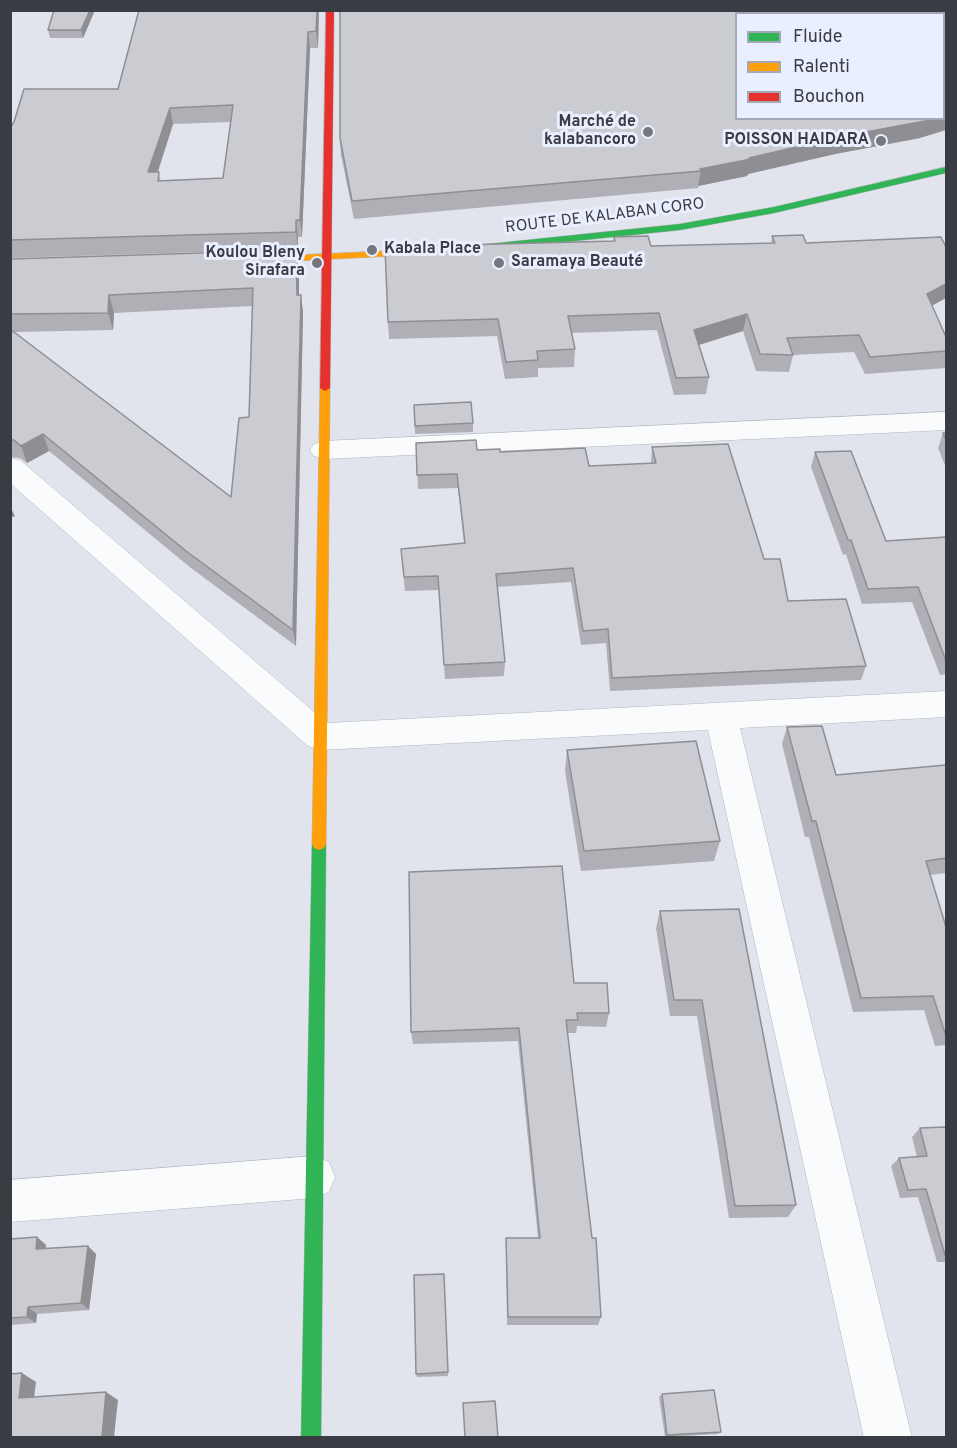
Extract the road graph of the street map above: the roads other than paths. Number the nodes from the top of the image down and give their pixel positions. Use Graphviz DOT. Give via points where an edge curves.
graph roads {
  1 [pos="330,10"];
  2 [pos="946,170"];
  3 [pos="468,249"];
  4 [pos="447,250"];
  5 [pos="327,257"];
  6 [pos="237,261"];
  7 [pos="946,421"];
  8 [pos="324,450"];
  9 [pos="10,467"];
  10 [pos="946,704"];
  11 [pos="721,716"];
  12 [pos="321,737"];
  13 [pos="314,1177"];
  14 [pos="10,1201"];
  15 [pos="311,1437"];
  16 [pos="888,1437"];
  1 -- 5 [label="street"];
  2 -- 3 [label="street, ROUTE DE KALABAN CORO" via="774,210 680,227"];
  4 -- 5 [label="street"];
  5 -- 6 [label="street"];
  5 -- 8 [label="street"];
  7 -- 8 [label="street"];
  8 -- 12 [label="street"];
  9 -- 12 [label="street"];
  10 -- 11 [label="street"];
  11 -- 12 [label="street"];
  11 -- 16 [label="street"];
  12 -- 13 [label="street"];
  13 -- 14 [label="street"];
  13 -- 15 [label="street"];
}
